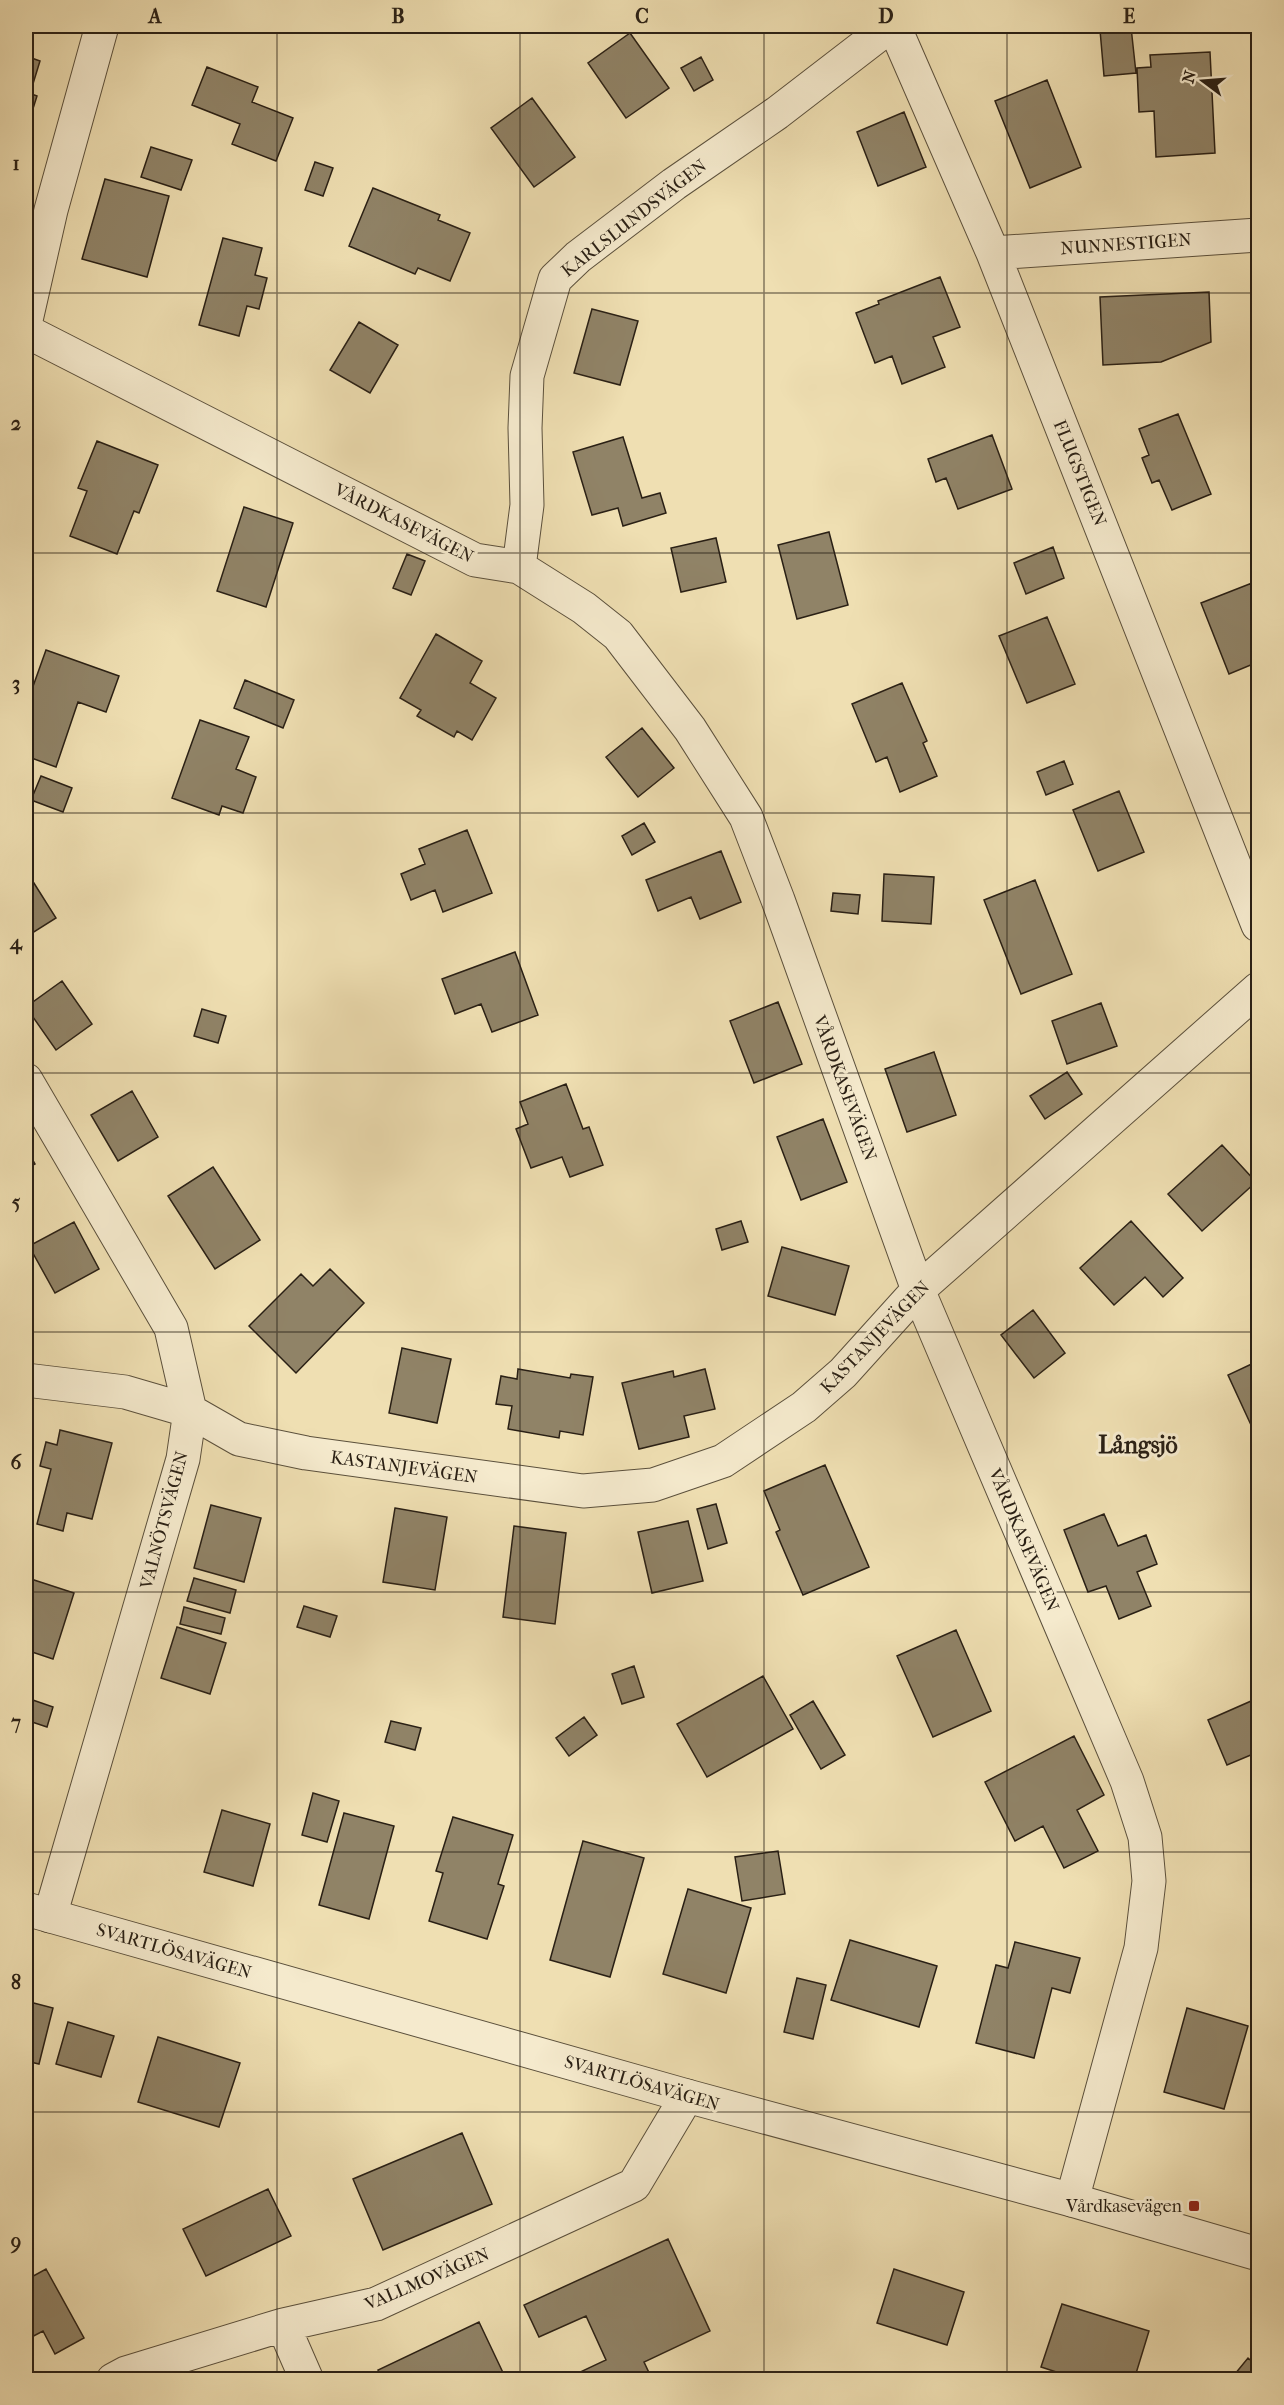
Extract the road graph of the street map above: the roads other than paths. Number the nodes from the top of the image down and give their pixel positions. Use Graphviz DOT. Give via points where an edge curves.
graph roads {
  1 [pos="102,26"];
  2 [pos="892,26"];
  3 [pos="1258,236"];
  4 [pos="993,253"];
  5 [pos="26,320"];
  6 [pos="26,331"];
  7 [pos="519,567"];
  8 [pos="1258,925"];
  9 [pos="1258,989"];
  10 [pos="26,1080"];
  11 [pos="918,1290"];
  12 [pos="26,1380"];
  13 [pos="189,1411"];
  14 [pos="38,1913"];
  15 [pos="687,2096"];
  16 [pos="1072,2200"];
  17 [pos="1258,2254"];
  18 [pos="283,2325"];
  19 [pos="113,2379"];
  20 [pos="307,2379"];
  1 -- 5 [label="street" via="51,210"];
  2 -- 4 [label="street, FLUGSTIGEN"];
  2 -- 7 [label="street, KARLSLUNDSVÄGEN" via="674,184 555,279 527,376 527,505"];
  3 -- 4 [label="street, NUNNESTIGEN"];
  4 -- 8 [label="street, FLUGSTIGEN"];
  6 -- 7 [label="street, VÅRDKASEVÄGEN" via="475,560"];
  7 -- 11 [label="street, VÅRDKASEVÄGEN" via="584,608 618,635 690,729 746,817"];
  9 -- 11 [label="street, KASTANJEVÄGEN"];
  10 -- 13 [label="street, VALNÖTSVÄGEN" via="171,1328"];
  11 -- 13 [label="street, KASTANJEVÄGEN" via="843,1373 804,1407 723,1461 653,1485 583,1491 306,1453 239,1439"];
  11 -- 16 [label="street, VÅRDKASEVÄGEN" via="1127,1781 1145,1837 1149,1881 1141,1948"];
  12 -- 13 [label="street, KASTANJEVÄGEN" via="124,1392"];
  13 -- 14 [label="street, VALNÖTSVÄGEN" via="183,1459"];
  14 -- 15 [label="street, SVARTLÖSAVÄGEN"];
  15 -- 16 [label="street, SVARTLÖSAVÄGEN"];
  15 -- 18 [label="street, VALLMOVÄGEN" via="634,2185 376,2304"];
  16 -- 17 [label="street, SVARTLÖSAVÄGEN"];
  18 -- 19 [label="street, VALLMOVÄGEN"];
  18 -- 20 [label="street"];
}
